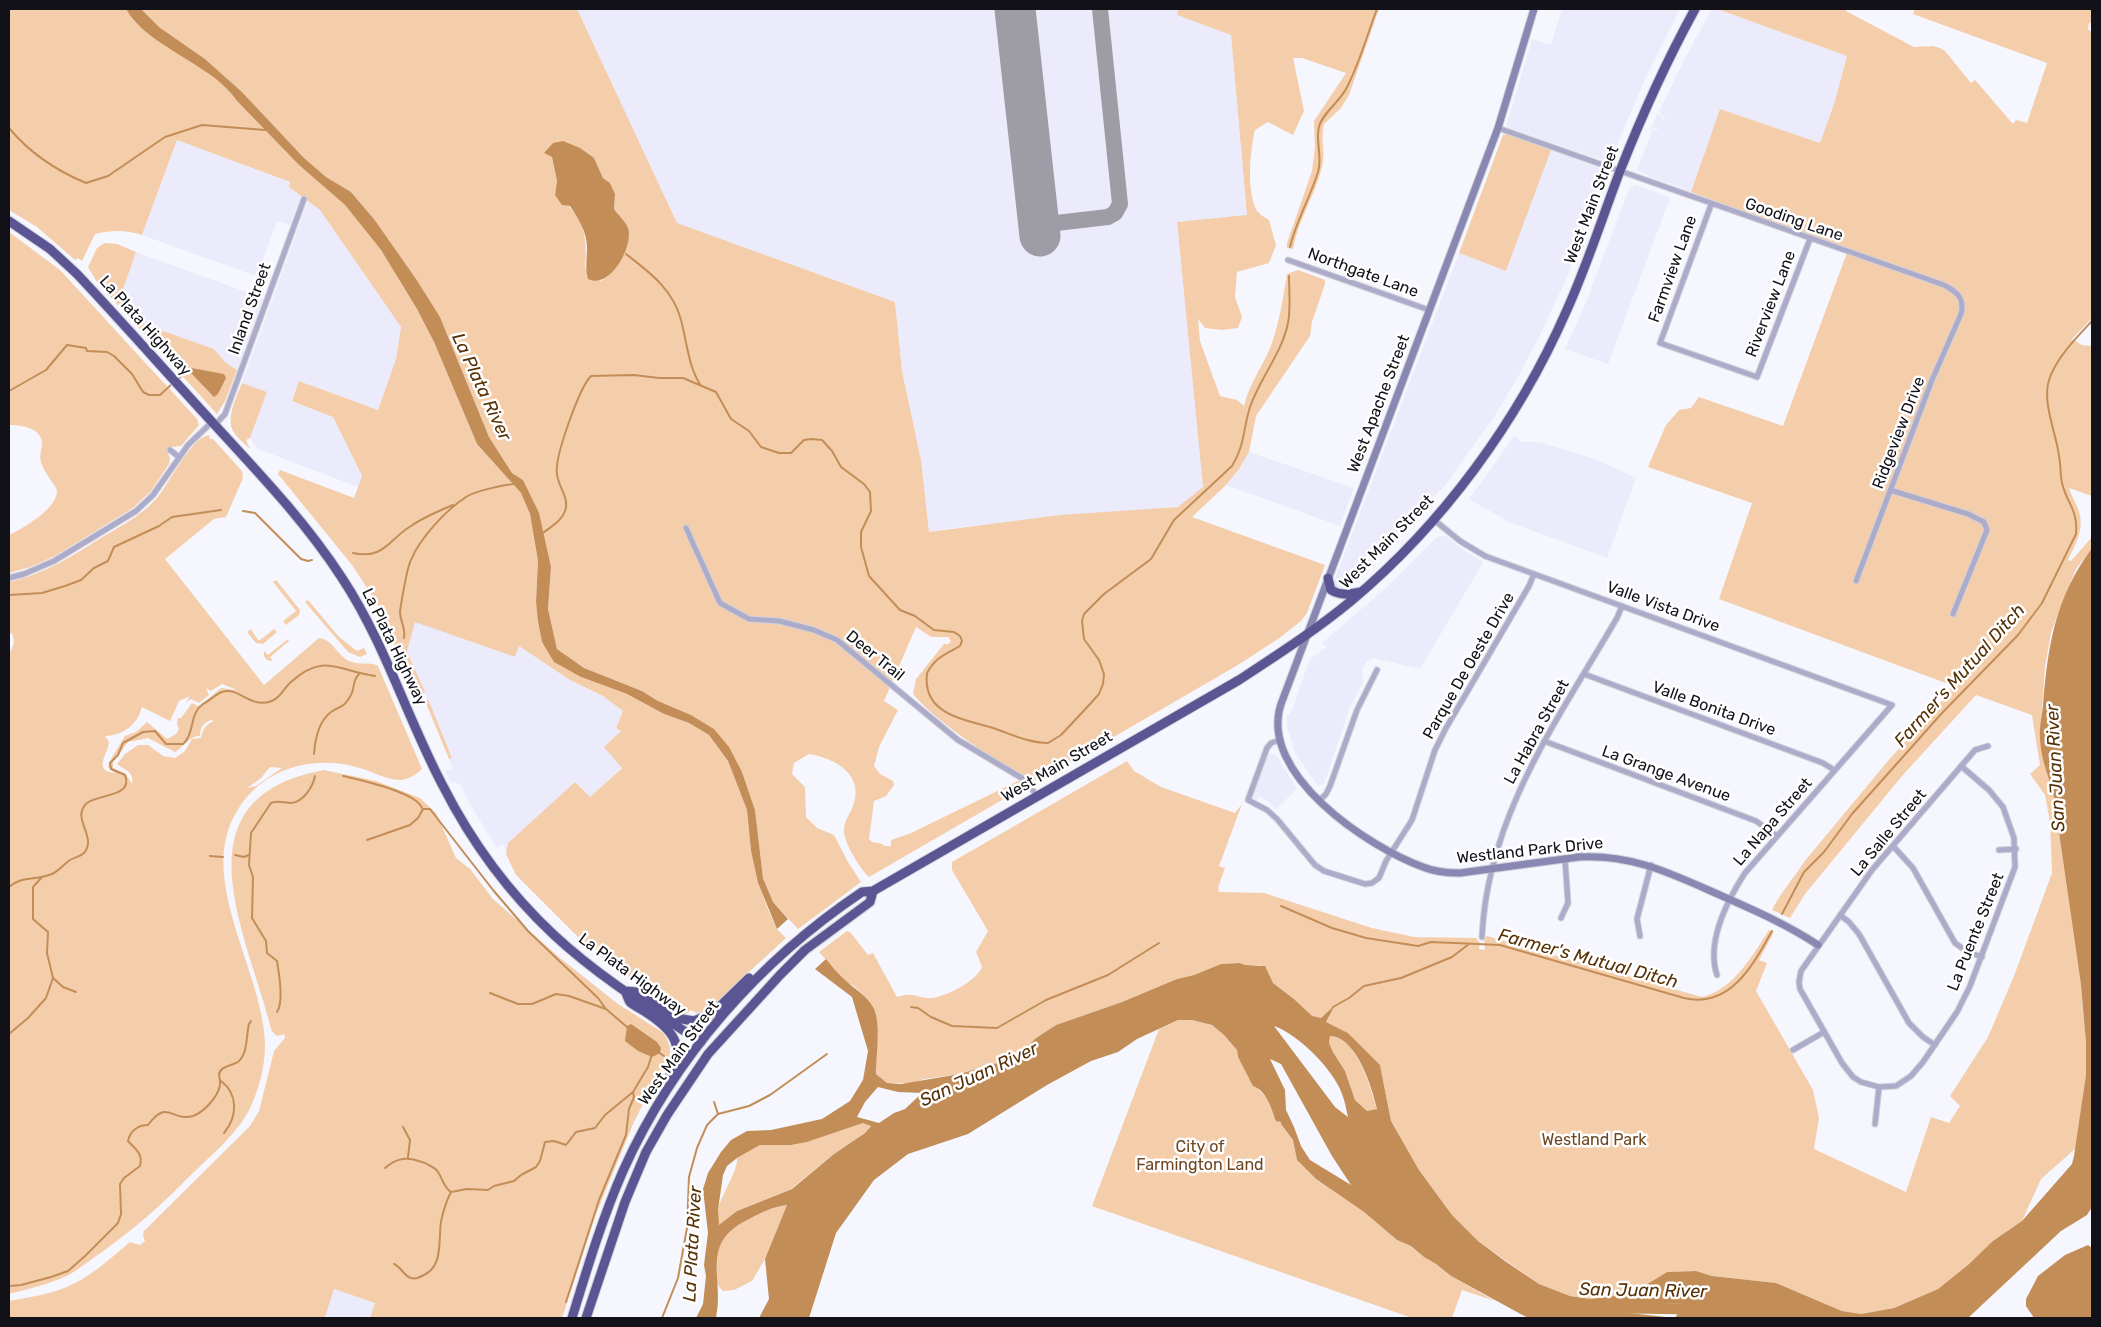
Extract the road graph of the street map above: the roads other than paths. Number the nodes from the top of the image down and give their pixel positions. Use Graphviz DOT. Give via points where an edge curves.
graph roads {
  1 [pos="1534,9"];
  2 [pos="1695,9"];
  3 [pos="1498,128"];
  4 [pos="1620,172"];
  5 [pos="304,199"];
  6 [pos="1711,204"];
  7 [pos="9,220"];
  8 [pos="1810,239"];
  9 [pos="1288,260"];
  10 [pos="1959,295"];
  11 [pos="1429,310"];
  12 [pos="1757,377"];
  13 [pos="214,424"];
  14 [pos="170,450"];
  15 [pos="179,457"];
  16 [pos="1890,490"];
  17 [pos="1433,519"];
  18 [pos="686,528"];
  19 [pos="1534,574"];
  20 [pos="9,578"];
  21 [pos="1328,578"];
  22 [pos="1856,581"];
  23 [pos="1360,592"];
  24 [pos="1622,606"];
  25 [pos="1953,614"];
  26 [pos="1306,634"];
  27 [pos="1377,670"];
  28 [pos="1584,674"];
  29 [pos="1892,705"];
  30 [pos="1280,740"];
  31 [pos="1544,741"];
  32 [pos="1988,746"];
  33 [pos="1961,766"];
  34 [pos="1834,770"];
  35 [pos="1037,796"];
  36 [pos="1319,801"];
  37 [pos="1777,836"];
  38 [pos="1578,846"];
  39 [pos="1893,846"];
  40 [pos="2016,849"];
  41 [pos="1999,850"];
  42 [pos="1391,852"];
  43 [pos="1580,857"];
  44 [pos="1565,859"];
  45 [pos="1651,866"];
  46 [pos="1491,870"];
  47 [pos="873,891"];
  48 [pos="1730,900"];
  49 [pos="1840,915"];
  50 [pos="1561,918"];
  51 [pos="1640,936"];
  52 [pos="1482,937"];
  53 [pos="1818,945"];
  54 [pos="783,953"];
  55 [pos="1982,957"];
  56 [pos="1717,975"];
  57 [pos="625,991"];
  58 [pos="746,1011"];
  59 [pos="1824,1032"];
  60 [pos="701,1042"];
  61 [pos="1935,1045"];
  62 [pos="1792,1050"];
  63 [pos="1879,1087"];
  64 [pos="1875,1124"];
  65 [pos="643,1130"];
  66 [pos="653,1140"];
  67 [pos="572,1318"];
  68 [pos="586,1318"];
  1 -- 3 [label="street, West Apache Street"];
  2 -- 4 [label="highway, West Main Street" via="1652,92"];
  3 -- 4 [label="street, Gooding Lane"];
  3 -- 11 [label="street, West Apache Street"];
  4 -- 6 [label="street, Gooding Lane"];
  4 -- 17 [label="highway, West Main Street" via="1572,300 1539,366 1484,456"];
  5 -- 13 [label="street, Inland Street" via="225,414"];
  6 -- 8 [label="street, Gooding Lane"];
  6 -- 12 [label="street, Farmview Lane" via="1660,343"];
  7 -- 13 [label="highway, La Plata Highway" via="42,243 76,274"];
  8 -- 10 [label="street, Gooding Lane" via="1944,286"];
  8 -- 12 [label="street, Riverview Lane"];
  9 -- 11 [label="street, Northgate Lane"];
  10 -- 16 [label="street, Ridgeview Drive" via="1963,307 1961,314"];
  11 -- 21 [label="street, West Apache Street"];
  13 -- 15 [label="street, Inland Street"];
  13 -- 57 [label="highway, La Plata Highway" via="302,522 343,580 381,646 442,784 484,855 523,904 554,935"];
  14 -- 15 [label="street"];
  15 -- 20 [label="street, Inland Street" via="154,494 136,511 54,561"];
  16 -- 22 [label="street, Ridgeview Drive"];
  16 -- 25 [label="street" via="1984,522 1987,530"];
  17 -- 19 [label="street, Valle Vista Drive" via="1472,549"];
  17 -- 23 [label="highway, West Main Street"];
  18 -- 35 [label="street, Deer Trail" via="720,603 749,619 779,621 837,640 958,740 1025,780"];
  19 -- 24 [label="street, Valle Vista Drive"];
  19 -- 42 [label="street, Parque De Oeste Drive" via="1446,728 1435,750 1412,820"];
  21 -- 23 [label="highway" via="1331,590 1338,594"];
  21 -- 26 [label="street, West Apache Street"];
  23 -- 26 [label="highway, West Main Street"];
  24 -- 28 [label="street, La Habra Street"];
  24 -- 29 [label="street, Valle Vista Drive"];
  26 -- 30 [label="street, West Apache Street" via="1279,710 1277,726"];
  26 -- 35 [label="highway, West Main Street" via="1239,680"];
  27 -- 36 [label="street" via="1357,710 1330,786"];
  28 -- 31 [label="street, La Habra Street"];
  28 -- 34 [label="street, Valle Bonita Drive" via="1823,763"];
  29 -- 34 [label="street, La Napa Street"];
  30 -- 36 [label="street, Westland Park Drive" via="1295,770"];
  30 -- 42 [label="street" via="1267,748 1248,800 1277,819 1315,865 1324,871 1365,884 1372,883 1378,878"];
  31 -- 37 [label="street, La Grange Avenue" via="1747,817"];
  31 -- 46 [label="street, La Habra Street" via="1518,791"];
  32 -- 33 [label="street, La Salle Street" via="1975,750"];
  33 -- 39 [label="street, La Salle Street"];
  33 -- 40 [label="street, La Puente Street" via="2003,806"];
  34 -- 37 [label="street, La Napa Street"];
  35 -- 47 [label="highway, West Main Street"];
  36 -- 42 [label="street, Westland Park Drive" via="1346,824"];
  37 -- 48 [label="street, La Napa Street" via="1745,873"];
  38 -- 43 [label="street"];
  39 -- 49 [label="street, La Salle Street"];
  39 -- 55 [label="street" via="1913,868 1955,943"];
  40 -- 41 [label="street"];
  40 -- 55 [label="street, La Puente Street" via="2013,876"];
  42 -- 46 [label="street, Westland Park Drive" via="1424,868 1445,873"];
  43 -- 44 [label="street, Westland Park Drive"];
  43 -- 45 [label="street, Westland Park Drive" via="1612,857"];
  44 -- 46 [label="street, Westland Park Drive"];
  44 -- 50 [label="street" via="1568,903"];
  45 -- 48 [label="street, Westland Park Drive"];
  45 -- 51 [label="street" via="1637,919"];
  46 -- 52 [label="street, La Habra Street"];
  47 -- 54 [label="highway, West Main Street" via="862,892 834,911"];
  47 -- 58 [label="highway, West Main Street" via="870,902 805,950"];
  48 -- 53 [label="street, Westland Park Drive" via="1781,922"];
  48 -- 56 [label="street, La Napa Street" via="1723,913 1715,946"];
  49 -- 53 [label="street, La Salle Street"];
  49 -- 61 [label="street" via="1859,934 1909,1023"];
  53 -- 59 [label="street, La Salle Street" via="1801,971 1799,982"];
  54 -- 57 [label="highway" via="774,954 714,1012 700,1020 676,1018 637,992"];
  54 -- 60 [label="highway, West Main Street"];
  55 -- 61 [label="street, La Puente Street" via="1965,997"];
  57 -- 60 [label="highway, La Plata Highway"];
  57 -- 65 [label="highway" via="630,1002 665,1027 678,1049 677,1063 646,1117"];
  58 -- 60 [label="highway" via="733,1018 719,1035"];
  58 -- 66 [label="highway, West Main Street" via="708,1054"];
  59 -- 62 [label="street"];
  59 -- 63 [label="street" via="1848,1072 1861,1082"];
  60 -- 65 [label="highway, West Main Street"];
  60 -- 66 [label="highway" via="695,1066 655,1130"];
  61 -- 63 [label="street, La Puente Street" via="1911,1076 1896,1086"];
  63 -- 64 [label="street"];
  65 -- 67 [label="highway, West Main Street" via="604,1220"];
  66 -- 68 [label="highway, West Main Street" via="625,1202"];
}
